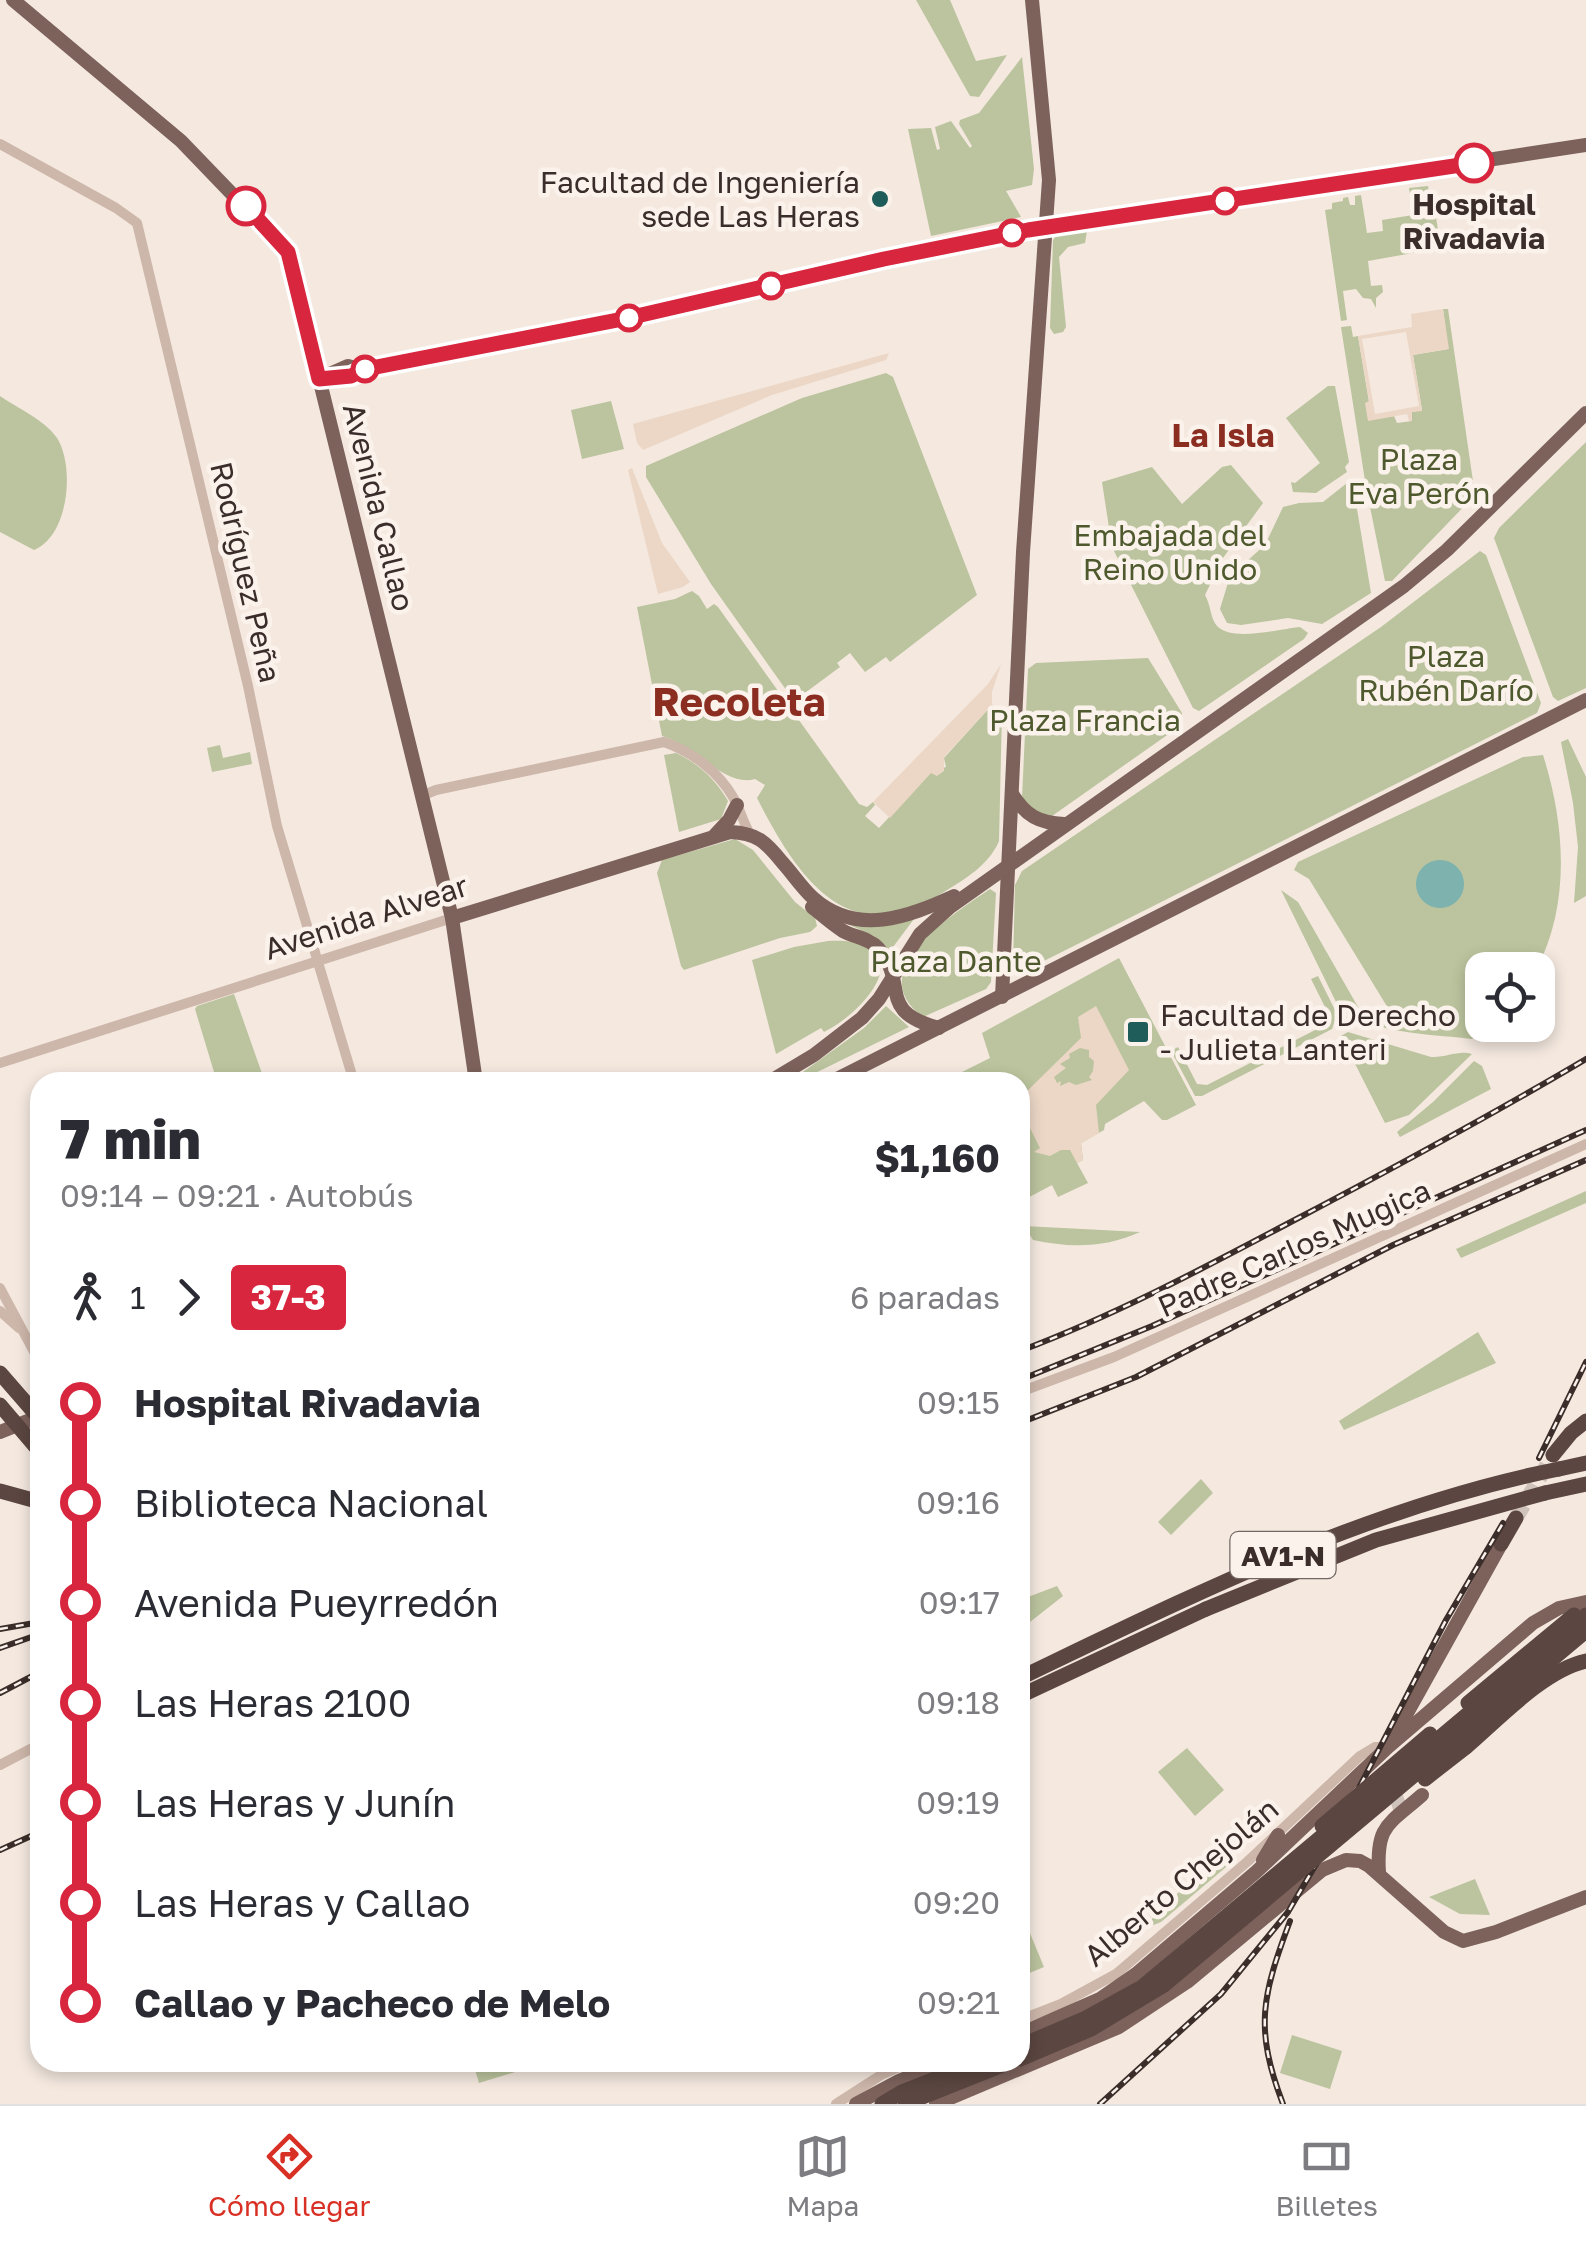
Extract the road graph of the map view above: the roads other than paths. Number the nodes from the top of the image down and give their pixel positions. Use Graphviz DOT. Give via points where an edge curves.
graph roads {
  1 [pos="13,0"];
  2 [pos="1032,0"];
  3 [pos="0,144"];
  4 [pos="1586,145"];
  5 [pos="1047,227"];
  6 [pos="319,379"];
  7 [pos="1586,413"];
  8 [pos="1586,700"];
  9 [pos="1012,793"];
  10 [pos="421,796"];
  11 [pos="737,805"];
  12 [pos="1064,824"];
  13 [pos="750,834"];
  14 [pos="715,835"];
  15 [pos="1009,863"];
  16 [pos="974,888"];
  17 [pos="1006,900"];
  18 [pos="452,918"];
  19 [pos="316,962"];
  20 [pos="892,975"];
  21 [pos="1002,997"];
  22 [pos="939,1028"];
  23 [pos="0,1063"];
  24 [pos="351,1072"];
  25 [pos="475,1072"];
  26 [pos="785,1072"];
  27 [pos="851,1072"];
  28 [pos="1586,1144"];
  29 [pos="0,1288"];
  30 [pos="0,1311"];
  31 [pos="23,1332"];
  32 [pos="30,1345"];
  33 [pos="0,1374"];
  34 [pos="1030,1388"];
  35 [pos="0,1406"];
  36 [pos="30,1406"];
  37 [pos="30,1421"];
  38 [pos="1586,1421"];
  39 [pos="0,1432"];
  40 [pos="30,1440"];
  41 [pos="1556,1462"];
  42 [pos="1586,1464"];
  43 [pos="1586,1484"];
  44 [pos="0,1491"];
  45 [pos="30,1499"];
  46 [pos="1516,1518"];
  47 [pos="1501,1544"];
  48 [pos="1586,1602"];
  49 [pos="1580,1615"];
  50 [pos="1585,1638"];
  51 [pos="1586,1660"];
  52 [pos="1030,1673"];
  53 [pos="1030,1691"];
  54 [pos="1412,1726"];
  55 [pos="1431,1727"];
  56 [pos="1388,1747"];
  57 [pos="30,1749"];
  58 [pos="0,1765"];
  59 [pos="1379,1773"];
  60 [pos="1415,1797"];
  61 [pos="1278,1835"];
  62 [pos="1325,1860"];
  63 [pos="1256,1872"];
  64 [pos="1379,1873"];
  65 [pos="1586,1897"];
  66 [pos="1245,1904"];
  67 [pos="1030,2016"];
  68 [pos="1030,2030"];
  69 [pos="1030,2042"];
  70 [pos="1030,2054"];
  71 [pos="1030,2066"];
  72 [pos="888,2072"];
  73 [pos="921,2072"];
  74 [pos="953,2072"];
  75 [pos="985,2072"];
  76 [pos="1015,2072"];
  77 [pos="836,2104"];
  78 [pos="856,2104"];
  79 [pos="882,2104"];
  80 [pos="905,2104"];
  81 [pos="936,2104"];
  1 -- 6 [label="main road, Avenida Callao" via="180,141 285,247"];
  2 -- 5 [label="main road" via="1049,180"];
  3 -- 19 [label="street, Rodríguez Peña" via="137,223 277,826"];
  4 -- 5 [label="main road"];
  5 -- 6 [label="main road"];
  5 -- 9 [label="main road"];
  6 -- 10 [label="main road, Avenida Callao"];
  7 -- 12 [label="main road" via="1404,586"];
  8 -- 21 [label="main road"];
  9 -- 12 [label="main road" via="1032,818"];
  9 -- 15 [label="main road"];
  10 -- 11 [label="street" via="664,742 710,769"];
  10 -- 18 [label="main road, Avenida Callao"];
  11 -- 13 [label="street"];
  11 -- 14 [label="main road"];
  12 -- 15 [label="main road"];
  13 -- 14 [label="main road, Avenida Alvear"];
  13 -- 16 [label="main road" via="766,842 818,902 855,920 896,919"];
  13 -- 20 [label="main road" via="808,904 875,945"];
  14 -- 18 [label="main road, Avenida Alvear"];
  15 -- 16 [label="main road"];
  15 -- 17 [label="main road"];
  16 -- 17 [label="main road" via="998,888"];
  16 -- 20 [label="main road" via="920,934"];
  17 -- 21 [label="main road"];
  18 -- 19 [label="street, Avenida Alvear"];
  18 -- 25 [label="main road, Avenida Callao"];
  19 -- 23 [label="street, Avenida Alvear"];
  19 -- 24 [label="street, Rodríguez Peña"];
  20 -- 22 [label="main road" via="902,1012"];
  20 -- 26 [label="main road" via="862,1018"];
  21 -- 22 [label="main road"];
  22 -- 27 [label="main road"];
  28 -- 34 [label="street, Padre Carlos Mugica" via="1114,1357"];
  29 -- 31 [label="street"];
  30 -- 31 [label="street"];
  31 -- 32 [label="street"];
  33 -- 36 [label="highway, bridge"];
  35 -- 40 [label="highway, bridge"];
  37 -- 39 [label="main road"];
  38 -- 41 [label="highway" via="1571,1433"];
  41 -- 42 [label="highway, AV1-N"];
  41 -- 52 [label="highway, AV1-N, bridge" via="1315,1542"];
  43 -- 53 [label="highway, AV1-N, bridge" via="1334,1555"];
  44 -- 45 [label="highway"];
  46 -- 47 [label="highway"];
  47 -- 56 [label="main road"];
  48 -- 54 [label="main road" via="1533,1623"];
  49 -- 66 [label="highway, bridge"];
  49 -- 66 [label="highway, bridge" via="1346,1804"];
  50 -- 62 [label="highway, bridge"];
  51 -- 62 [label="highway, bridge" via="1550,1677"];
  54 -- 55 [label="main road"];
  54 -- 56 [label="main road"];
  56 -- 59 [label="main road"];
  56 -- 61 [label="street, Alberto Chejolán" via="1360,1756"];
  56 -- 63 [label="main road"];
  57 -- 58 [label="street"];
  60 -- 64 [label="main road" via="1382,1831"];
  61 -- 63 [label="main road"];
  61 -- 67 [label="street, Alberto Chejolán" via="1116,1974"];
  62 -- 64 [label="main road" via="1360,1861"];
  62 -- 70 [label="highway, bridge" via="1164,1986"];
  62 -- 71 [label="main road" via="1144,2013"];
  63 -- 68 [label="main road" via="1192,1933 1136,1974 1100,1999"];
  64 -- 65 [label="main road" via="1444,1932 1463,1940"];
  66 -- 69 [label="highway, bridge" via="1142,1987"];
  72 -- 77 [label="street"];
  73 -- 78 [label="main road"];
  74 -- 79 [label="highway, bridge"];
  75 -- 80 [label="highway"];
  76 -- 81 [label="main road"];
}
